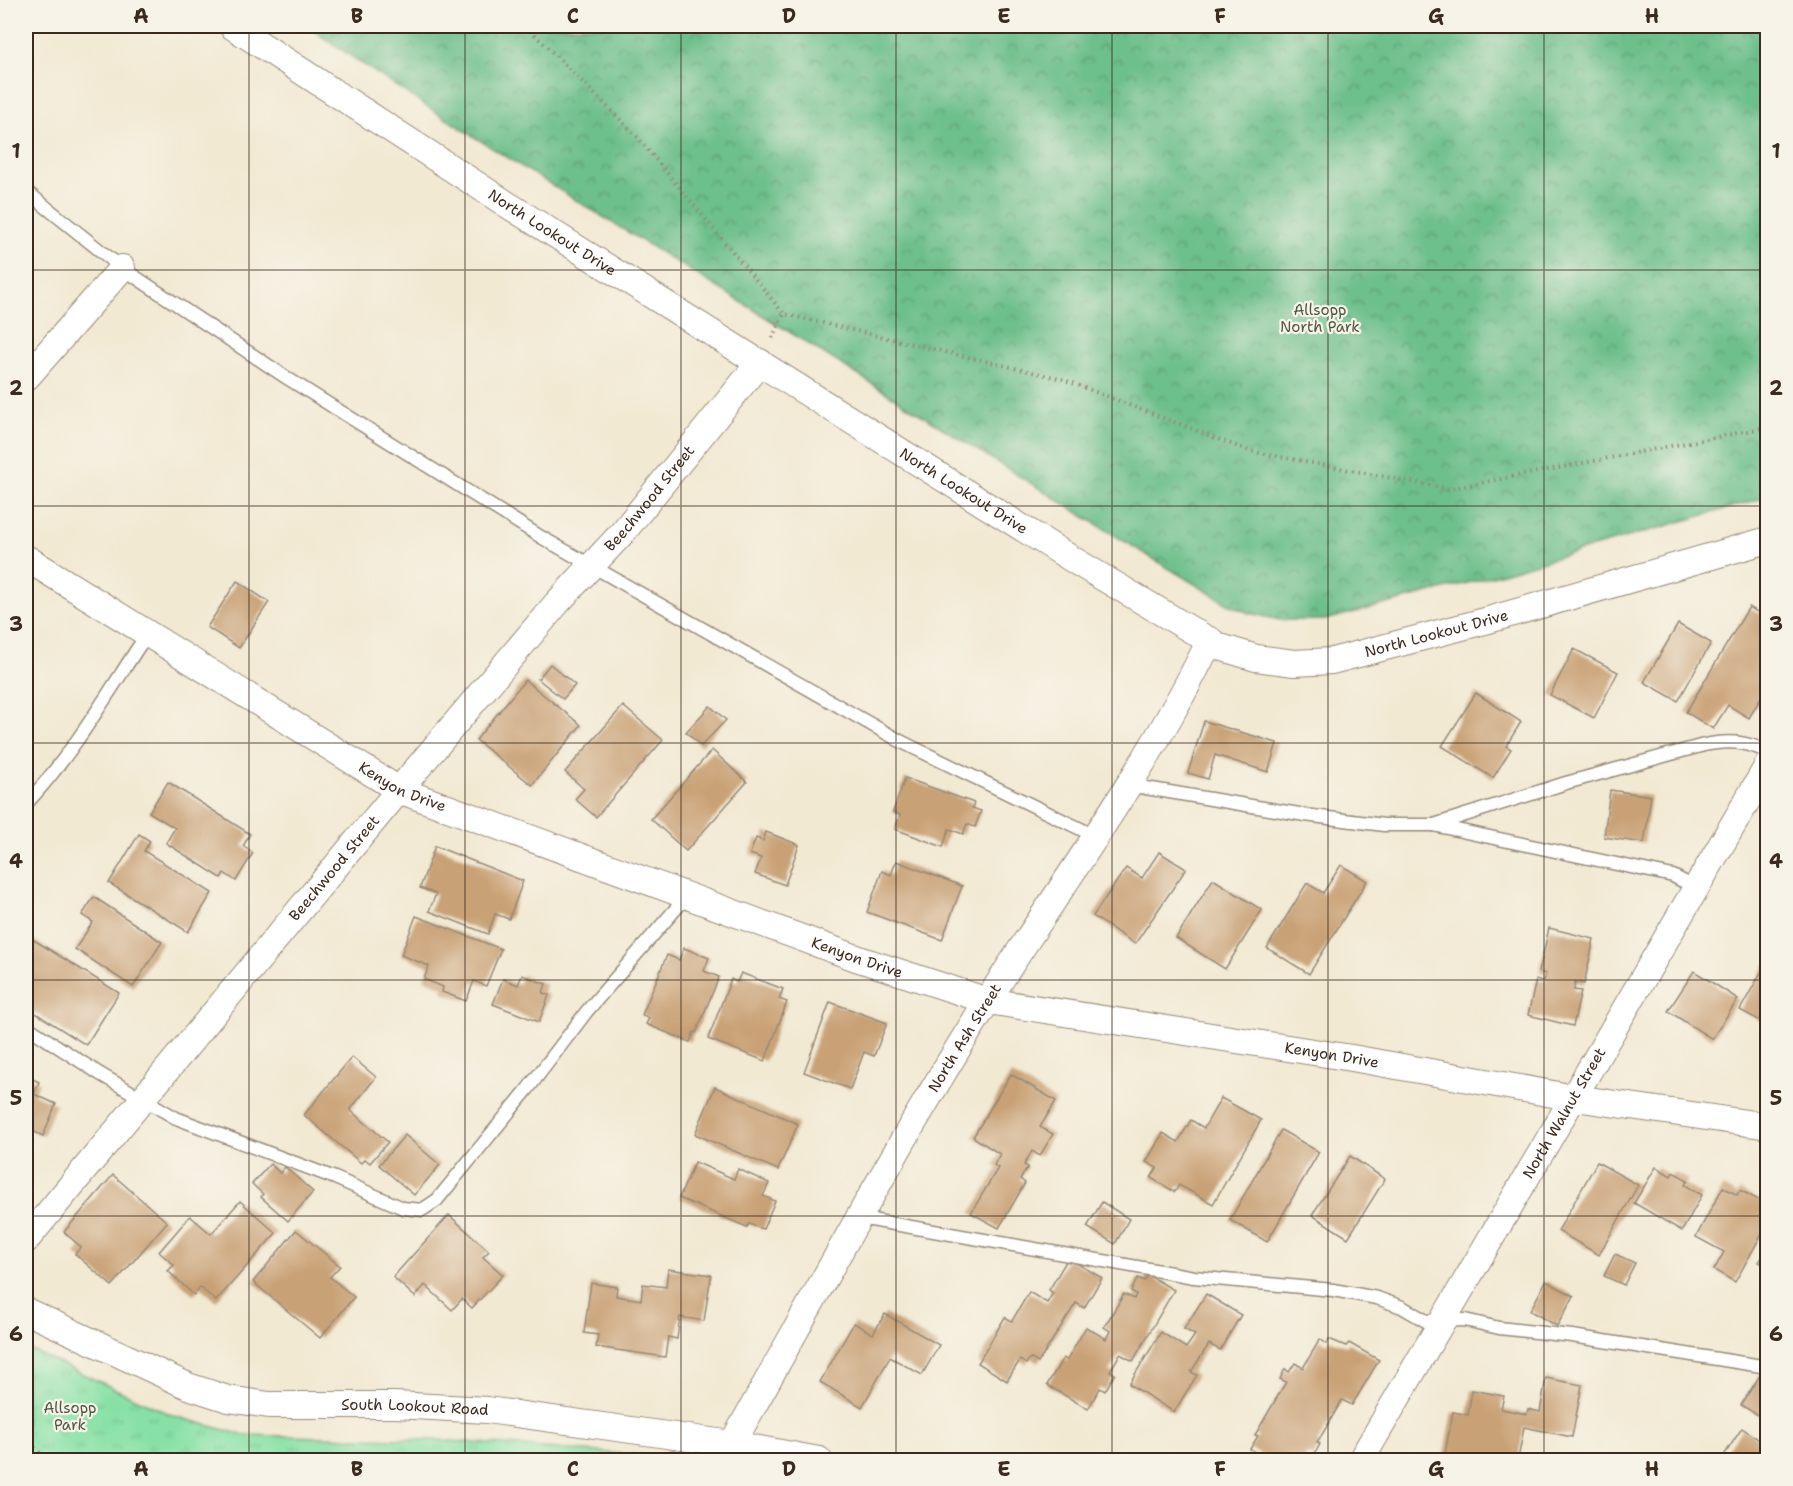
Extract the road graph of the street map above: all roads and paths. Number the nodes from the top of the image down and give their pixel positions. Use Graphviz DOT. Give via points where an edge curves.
graph roads {
  1 [pos="232,26"];
  2 [pos="526,26"];
  3 [pos="26,191"];
  4 [pos="122,268"];
  5 [pos="784,314"];
  6 [pos="760,362"];
  7 [pos="26,378"];
  8 [pos="1767,427"];
  9 [pos="1767,540"];
  10 [pos="26,558"];
  11 [pos="591,565"];
  12 [pos="147,634"];
  13 [pos="1209,640"];
  14 [pos="1767,752"];
  15 [pos="1767,765"];
  16 [pos="1128,785"];
  17 [pos="399,790"];
  18 [pos="26,804"];
  19 [pos="1757,804"];
  20 [pos="1433,825"];
  21 [pos="1095,836"];
  22 [pos="1696,888"];
  23 [pos="687,896"];
  24 [pos="988,1001"];
  25 [pos="26,1026"];
  26 [pos="1575,1098"];
  27 [pos="143,1100"];
  28 [pos="1767,1125"];
  29 [pos="860,1218"];
  30 [pos="26,1240"];
  31 [pos="26,1311"];
  32 [pos="1442,1321"];
  33 [pos="1767,1367"];
  34 [pos="26,1439"];
  35 [pos="732,1443"];
  36 [pos="766,1455"];
  37 [pos="47,1461"];
  38 [pos="819,1461"];
  39 [pos="1361,1461"];
  1 -- 6 [label="street, North Lookout Drive"];
  2 -- 5 [label="path" via="634,133"];
  3 -- 4 [label="lane"];
  4 -- 7 [label="street"];
  4 -- 11 [label="lane" via="287,378"];
  5 -- 6 [label="path"];
  5 -- 8 [label="path" via="1062,380 1249,451 1450,489"];
  6 -- 11 [label="street, Beechwood Street" via="623,532"];
  6 -- 13 [label="street, North Lookout Drive" via="1075,561"];
  9 -- 13 [label="street, North Lookout Drive" via="1332,661 1294,663 1256,658"];
  10 -- 12 [label="street, Kenyon Drive"];
  11 -- 17 [label="street, Beechwood Street"];
  11 -- 21 [label="lane" via="902,742"];
  12 -- 17 [label="street, Kenyon Drive"];
  12 -- 18 [label="lane"];
  13 -- 16 [label="street, North Ash Street" via="1194,674"];
  14 -- 20 [label="lane" via="1751,743 1727,741 1704,745"];
  15 -- 19 [label="street, North Walnut Street"];
  16 -- 20 [label="lane" via="1305,815 1384,825"];
  16 -- 21 [label="street, North Ash Street"];
  17 -- 23 [label="street, Kenyon Drive"];
  17 -- 27 [label="street, Beechwood Street"];
  19 -- 22 [label="street, North Walnut Street"];
  20 -- 22 [label="lane" via="1673,876"];
  21 -- 24 [label="street, North Ash Street"];
  22 -- 26 [label="street, North Walnut Street"];
  23 -- 24 [label="street, Kenyon Drive"];
  23 -- 27 [label="lane" via="587,1011 437,1200 422,1210 403,1208 176,1118"];
  24 -- 26 [label="street, Kenyon Drive" via="1352,1058"];
  24 -- 29 [label="street, North Ash Street"];
  25 -- 27 [label="lane"];
  26 -- 28 [label="street, Kenyon Drive"];
  26 -- 32 [label="street, North Walnut Street"];
  27 -- 30 [label="street, Beechwood Street"];
  29 -- 32 [label="lane" via="1194,1277 1332,1290 1377,1298 1426,1321"];
  29 -- 35 [label="street, North Ash Street"];
  31 -- 35 [label="street, South Lookout Road" via="188,1386 228,1399 269,1405 487,1410"];
  32 -- 33 [label="lane" via="1465,1320"];
  32 -- 39 [label="street, North Walnut Street"];
  34 -- 37 [label="path"];
  35 -- 36 [label="street, South Lookout Road"];
  36 -- 38 [label="street, South Lookout Road"];
}
